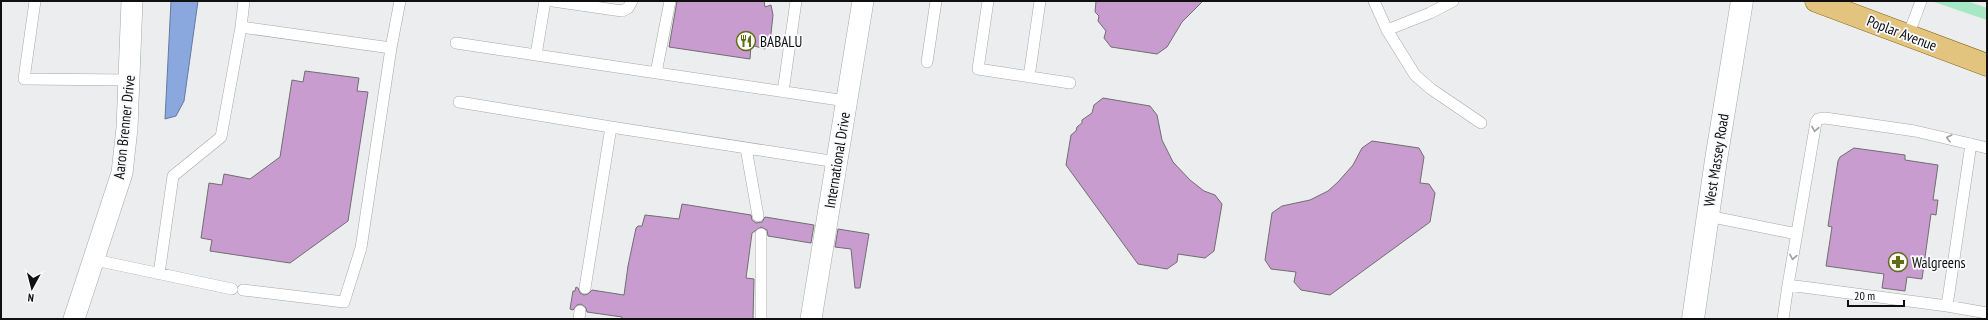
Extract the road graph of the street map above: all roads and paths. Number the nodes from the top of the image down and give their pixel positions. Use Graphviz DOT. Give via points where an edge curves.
graph roads {
  1 [pos="35,1"];
  2 [pos="132,1"];
  3 [pos="244,1"];
  4 [pos="400,1"];
  5 [pos="545,1"];
  6 [pos="553,1"];
  7 [pos="632,1"];
  8 [pos="670,1"];
  9 [pos="796,1"];
  10 [pos="862,1"];
  11 [pos="936,1"];
  12 [pos="988,1"];
  13 [pos="1040,1"];
  14 [pos="1374,1"];
  15 [pos="1453,1"];
  16 [pos="1742,1"];
  17 [pos="1816,1"];
  18 [pos="1921,1"];
  19 [pos="591,4"];
  20 [pos="241,27"];
  21 [pos="1387,30"];
  22 [pos="1908,36"];
  23 [pos="456,43"];
  24 [pos="391,48"];
  25 [pos="536,55"];
  26 [pos="927,62"];
  27 [pos="1987,65"];
  28 [pos="656,73"];
  29 [pos="1028,77"];
  30 [pos="129,80"];
  31 [pos="1070,83"];
  32 [pos="783,92"];
  33 [pos="846,101"];
  34 [pos="459,102"];
  35 [pos="1481,123"];
  36 [pos="611,127"];
  37 [pos="1971,144"];
  38 [pos="746,148"];
  39 [pos="1987,148"];
  40 [pos="836,162"];
  41 [pos="758,216"];
  42 [pos="1708,216"];
  43 [pos="761,234"];
  44 [pos="1797,234"];
  45 [pos="95,260"];
  46 [pos="159,274"];
  47 [pos="1788,285"];
  48 [pos="585,288"];
  49 [pos="1947,306"];
  50 [pos="1987,313"];
  51 [pos="74,319"];
  52 [pos="761,319"];
  53 [pos="812,319"];
  54 [pos="1692,319"];
  55 [pos="1783,319"];
  1 -- 30 [label="lane" via="24,79"];
  2 -- 30 [label="street, Aaron Brenner Drive"];
  3 -- 20 [label="lane"];
  4 -- 24 [label="lane"];
  5 -- 25 [label="lane"];
  6 -- 19 [label="lane"];
  7 -- 19 [label="lane" via="628,8 622,11"];
  8 -- 28 [label="lane"];
  9 -- 32 [label="lane"];
  10 -- 33 [label="street, International Drive"];
  11 -- 26 [label="lane"];
  12 -- 29 [label="lane" via="978,69"];
  13 -- 29 [label="lane"];
  14 -- 21 [label="lane"];
  15 -- 21 [label="lane"];
  16 -- 42 [label="street, West Massey Road"];
  17 -- 22 [label="main road, Poplar Avenue"];
  18 -- 22 [label="lane"];
  20 -- 24 [label="lane"];
  20 -- 46 [label="lane" via="221,137 173,176"];
  21 -- 35 [label="lane" via="1415,75"];
  22 -- 27 [label="main road, Poplar Avenue"];
  23 -- 25 [label="lane"];
  24 -- 46 [label="lane" via="361,248 344,302 237,289"];
  25 -- 28 [label="lane"];
  28 -- 32 [label="lane"];
  29 -- 31 [label="lane"];
  30 -- 45 [label="street, Aaron Brenner Drive" via="122,173"];
  32 -- 33 [label="lane"];
  33 -- 40 [label="street, International Drive"];
  34 -- 36 [label="lane"];
  36 -- 38 [label="lane"];
  36 -- 48 [label="lane"];
  37 -- 39 [label="lane"];
  37 -- 44 [label="lane, one-way" via="1915,131 1818,119"];
  37 -- 49 [label="lane"];
  38 -- 40 [label="lane"];
  38 -- 41 [label="lane"];
  40 -- 53 [label="street, International Drive"];
  42 -- 44 [label="lane"];
  42 -- 54 [label="street, West Massey Road"];
  43 -- 52 [label="lane"];
  44 -- 47 [label="lane, one-way"];
  45 -- 46 [label="lane"];
  45 -- 51 [label="street, Aaron Brenner Drive"];
  47 -- 49 [label="lane"];
  47 -- 55 [label="lane"];
  49 -- 50 [label="lane"];
}
